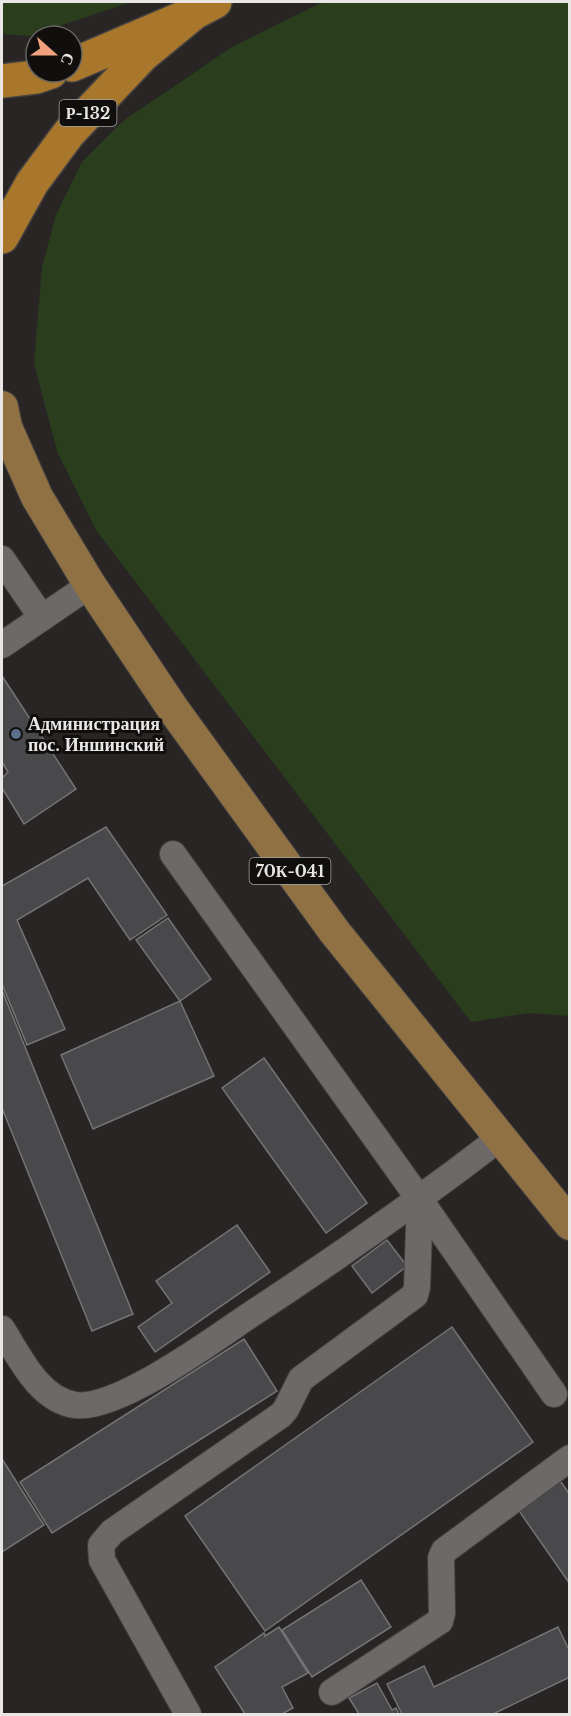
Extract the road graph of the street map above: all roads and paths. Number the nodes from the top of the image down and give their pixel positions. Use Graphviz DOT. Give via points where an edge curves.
graph roads {
  1 [pos="205,7"];
  2 [pos="84,60"];
  3 [pos="24,78"];
  4 [pos="2,81"];
  5 [pos="2,189"];
  6 [pos="2,234"];
  7 [pos="2,407"];
  8 [pos="2,455"];
  9 [pos="37,497"];
  10 [pos="2,559"];
  11 [pos="90,585"];
  12 [pos="42,618"];
  13 [pos="2,645"];
  14 [pos="172,854"];
  15 [pos="500,1138"];
  16 [pos="420,1200"];
  17 [pos="570,1224"];
  18 [pos="2,1329"];
  19 [pos="554,1394"];
  20 [pos="570,1458"];
  21 [pos="332,1692"];
  22 [pos="188,1714"];
  1 -- 2 [label="highway, Р-132"];
  1 -- 6 [label="highway, Р-132" via="143,55 69,133 32,183"];
  3 -- 4 [label="highway"];
  5 -- 6 [label="highway, Р-132"];
  7 -- 9 [label="main road, 70К-041" via="6,427"];
  8 -- 9 [label="main road, 70К-041"];
  9 -- 11 [label="main road, 70К-041"];
  10 -- 12 [label="lane"];
  11 -- 12 [label="lane"];
  11 -- 15 [label="main road, 70К-041" via="266,840"];
  12 -- 13 [label="lane"];
  14 -- 16 [label="lane"];
  15 -- 16 [label="lane"];
  15 -- 17 [label="main road, 70К-041"];
  16 -- 18 [label="lane" via="185,1358 129,1390 94,1404 74,1405 53,1397 36,1380"];
  16 -- 19 [label="lane"];
  16 -- 22 [label="lane" via="415,1295 300,1379 281,1415 112,1532 101,1545 102,1560"];
  20 -- 21 [label="lane" via="444,1551 439,1622"];
}
